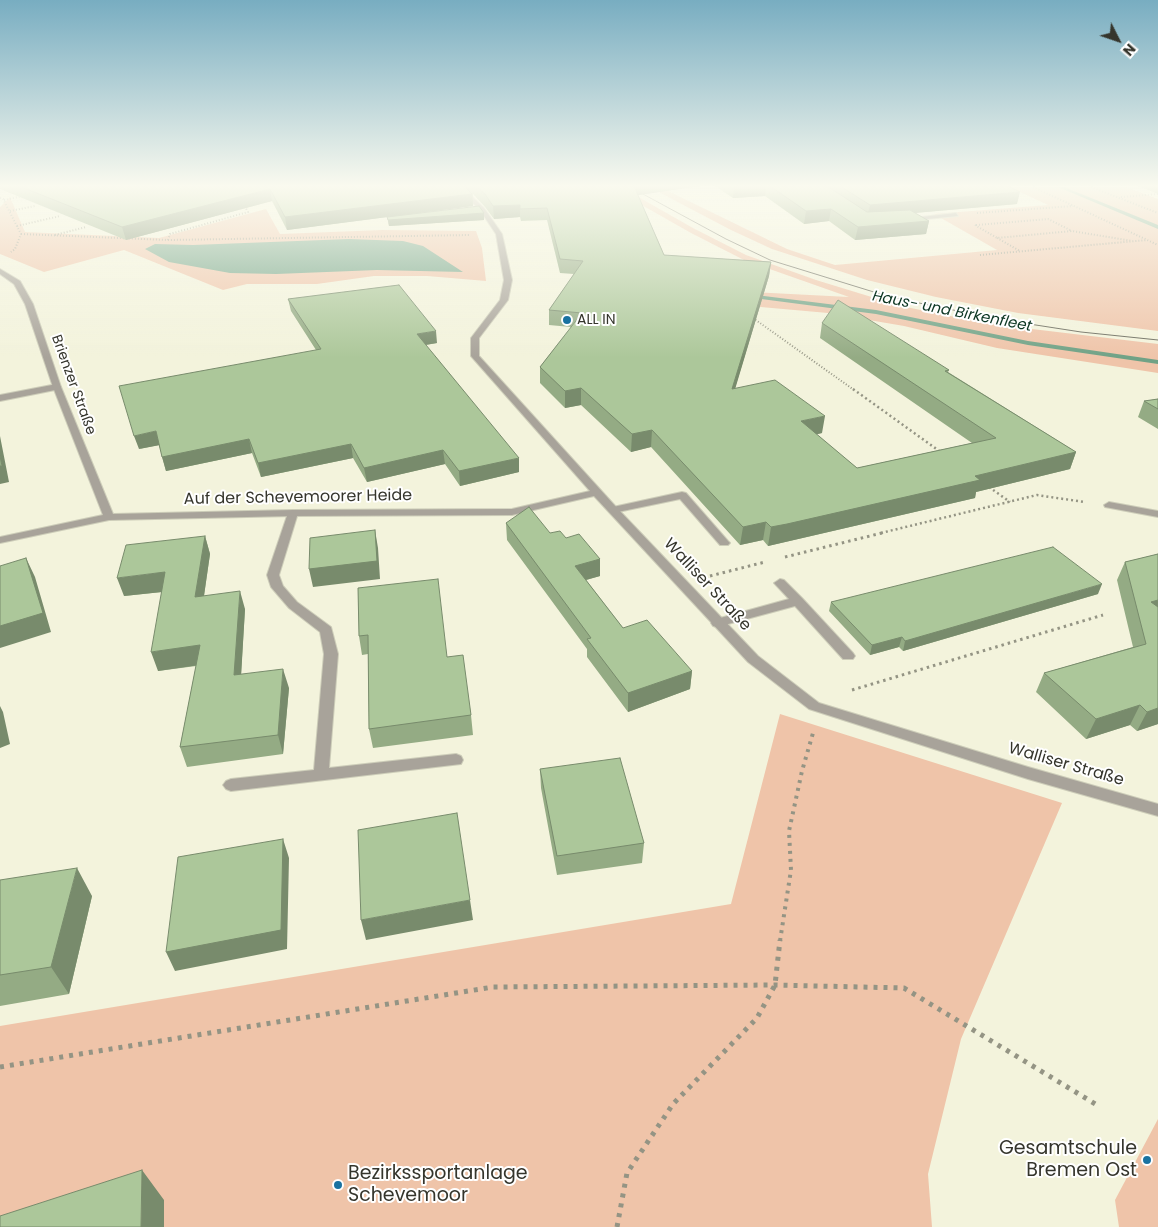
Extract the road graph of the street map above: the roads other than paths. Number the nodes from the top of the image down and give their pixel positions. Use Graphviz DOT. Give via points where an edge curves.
graph roads {
  1 [pos="501,244"];
  2 [pos="0,271"];
  3 [pos="57,387"];
  4 [pos="0,398"];
  5 [pos="672,485"];
  6 [pos="597,492"];
  7 [pos="682,495"];
  8 [pos="1110,505"];
  9 [pos="613,510"];
  10 [pos="293,513"];
  11 [pos="1158,514"];
  12 [pos="109,517"];
  13 [pos="0,540"];
  14 [pos="724,543"];
  15 [pos="780,583"];
  16 [pos="798,601"];
  17 [pos="717,623"];
  18 [pos="848,656"];
  19 [pos="456,760"];
  20 [pos="321,774"];
  21 [pos="231,785"];
  22 [pos="1158,810"];
  1 -- 6 [label="street, Walliser Straße" via="508,280 504,300 475,338 475,356"];
  2 -- 3 [label="street, Brienzer Straße" via="17,283 29,304"];
  3 -- 4 [label="street"];
  3 -- 12 [label="street, Brienzer Straße"];
  5 -- 7 [label="street"];
  6 -- 9 [label="street, Walliser Straße"];
  6 -- 10 [label="street, Auf der Schevemoorer Heide" via="512,512"];
  7 -- 9 [label="street"];
  7 -- 14 [label="street"];
  8 -- 11 [label="street"];
  9 -- 17 [label="street, Walliser Straße"];
  10 -- 12 [label="street, Auf der Schevemoorer Heide"];
  10 -- 20 [label="street" via="273,575 277,587 293,605 326,630 330,646"];
  12 -- 13 [label="street, Auf der Schevemoorer Heide"];
  15 -- 16 [label="street"];
  16 -- 17 [label="street"];
  16 -- 18 [label="street"];
  17 -- 22 [label="street, Walliser Straße" via="753,659 814,706"];
  19 -- 20 [label="street"];
  20 -- 21 [label="street"];
}
